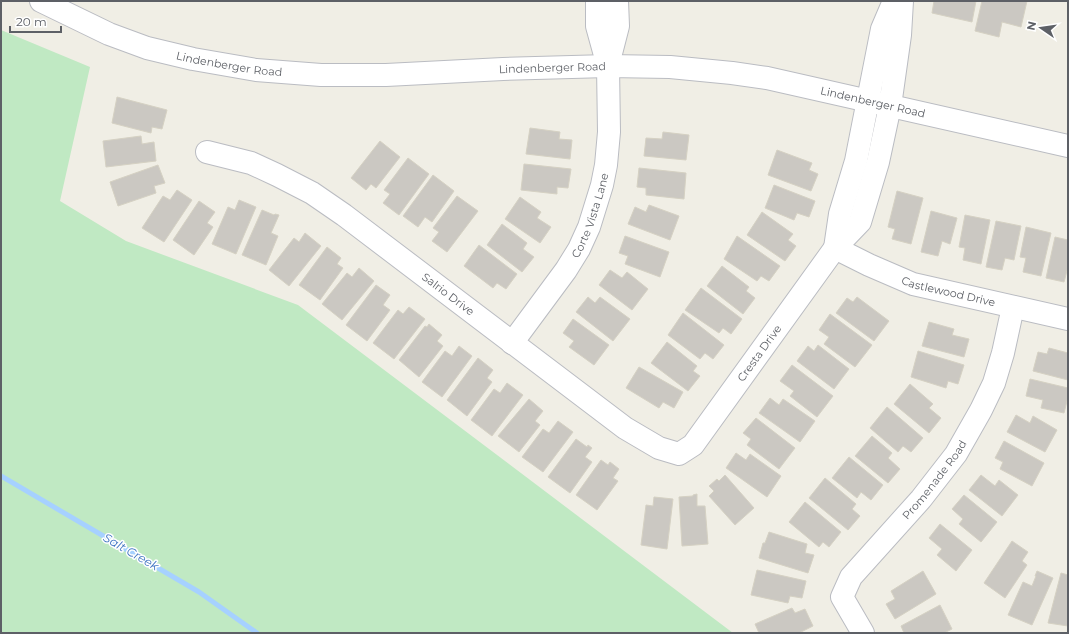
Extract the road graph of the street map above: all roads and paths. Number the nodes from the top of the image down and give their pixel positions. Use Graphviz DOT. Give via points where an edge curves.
graph roads {
  1 [pos="41,1"];
  2 [pos="597,1"];
  3 [pos="617,1"];
  4 [pos="894,1"];
  5 [pos="902,1"];
  6 [pos="608,66"];
  7 [pos="868,101"];
  8 [pos="890,106"];
  9 [pos="1068,146"];
  10 [pos="208,152"];
  11 [pos="835,248"];
  12 [pos="1013,307"];
  13 [pos="1068,319"];
  14 [pos="512,343"];
  15 [pos="679,454"];
  16 [pos="863,633"];
  1 -- 6 [label="street, Lindenberger Road" via="109,34 147,48 256,70 321,76"];
  2 -- 6 [label="street" via="597,26"];
  3 -- 6 [label="street" via="618,26"];
  4 -- 7 [label="street, Cresta Drive" via="882,29"];
  5 -- 8 [label="street, Cresta Drive"];
  6 -- 7 [label="street, Lindenberger Road" via="670,67 732,73 767,78"];
  6 -- 14 [label="street, Corte Vista Lane" via="609,132 606,166 589,227 566,270"];
  7 -- 8 [label="street, Lindenberger Road"];
  7 -- 11 [label="street, Cresta Drive" via="856,161 840,214"];
  8 -- 9 [label="street, Lindenberger Road"];
  8 -- 11 [label="street, Cresta Drive" via="878,162 860,222"];
  10 -- 14 [label="street, Salrio Drive" via="251,163 312,194 344,215"];
  11 -- 12 [label="street, Castlewood Drive" via="913,284"];
  11 -- 15 [label="street, Cresta Drive" via="692,445"];
  12 -- 13 [label="street, Castlewood Drive"];
  12 -- 16 [label="street, Promenade Road" via="994,383 956,454 851,577 842,597"];
  14 -- 15 [label="street, Salrio Drive" via="625,428 659,448"];
}
